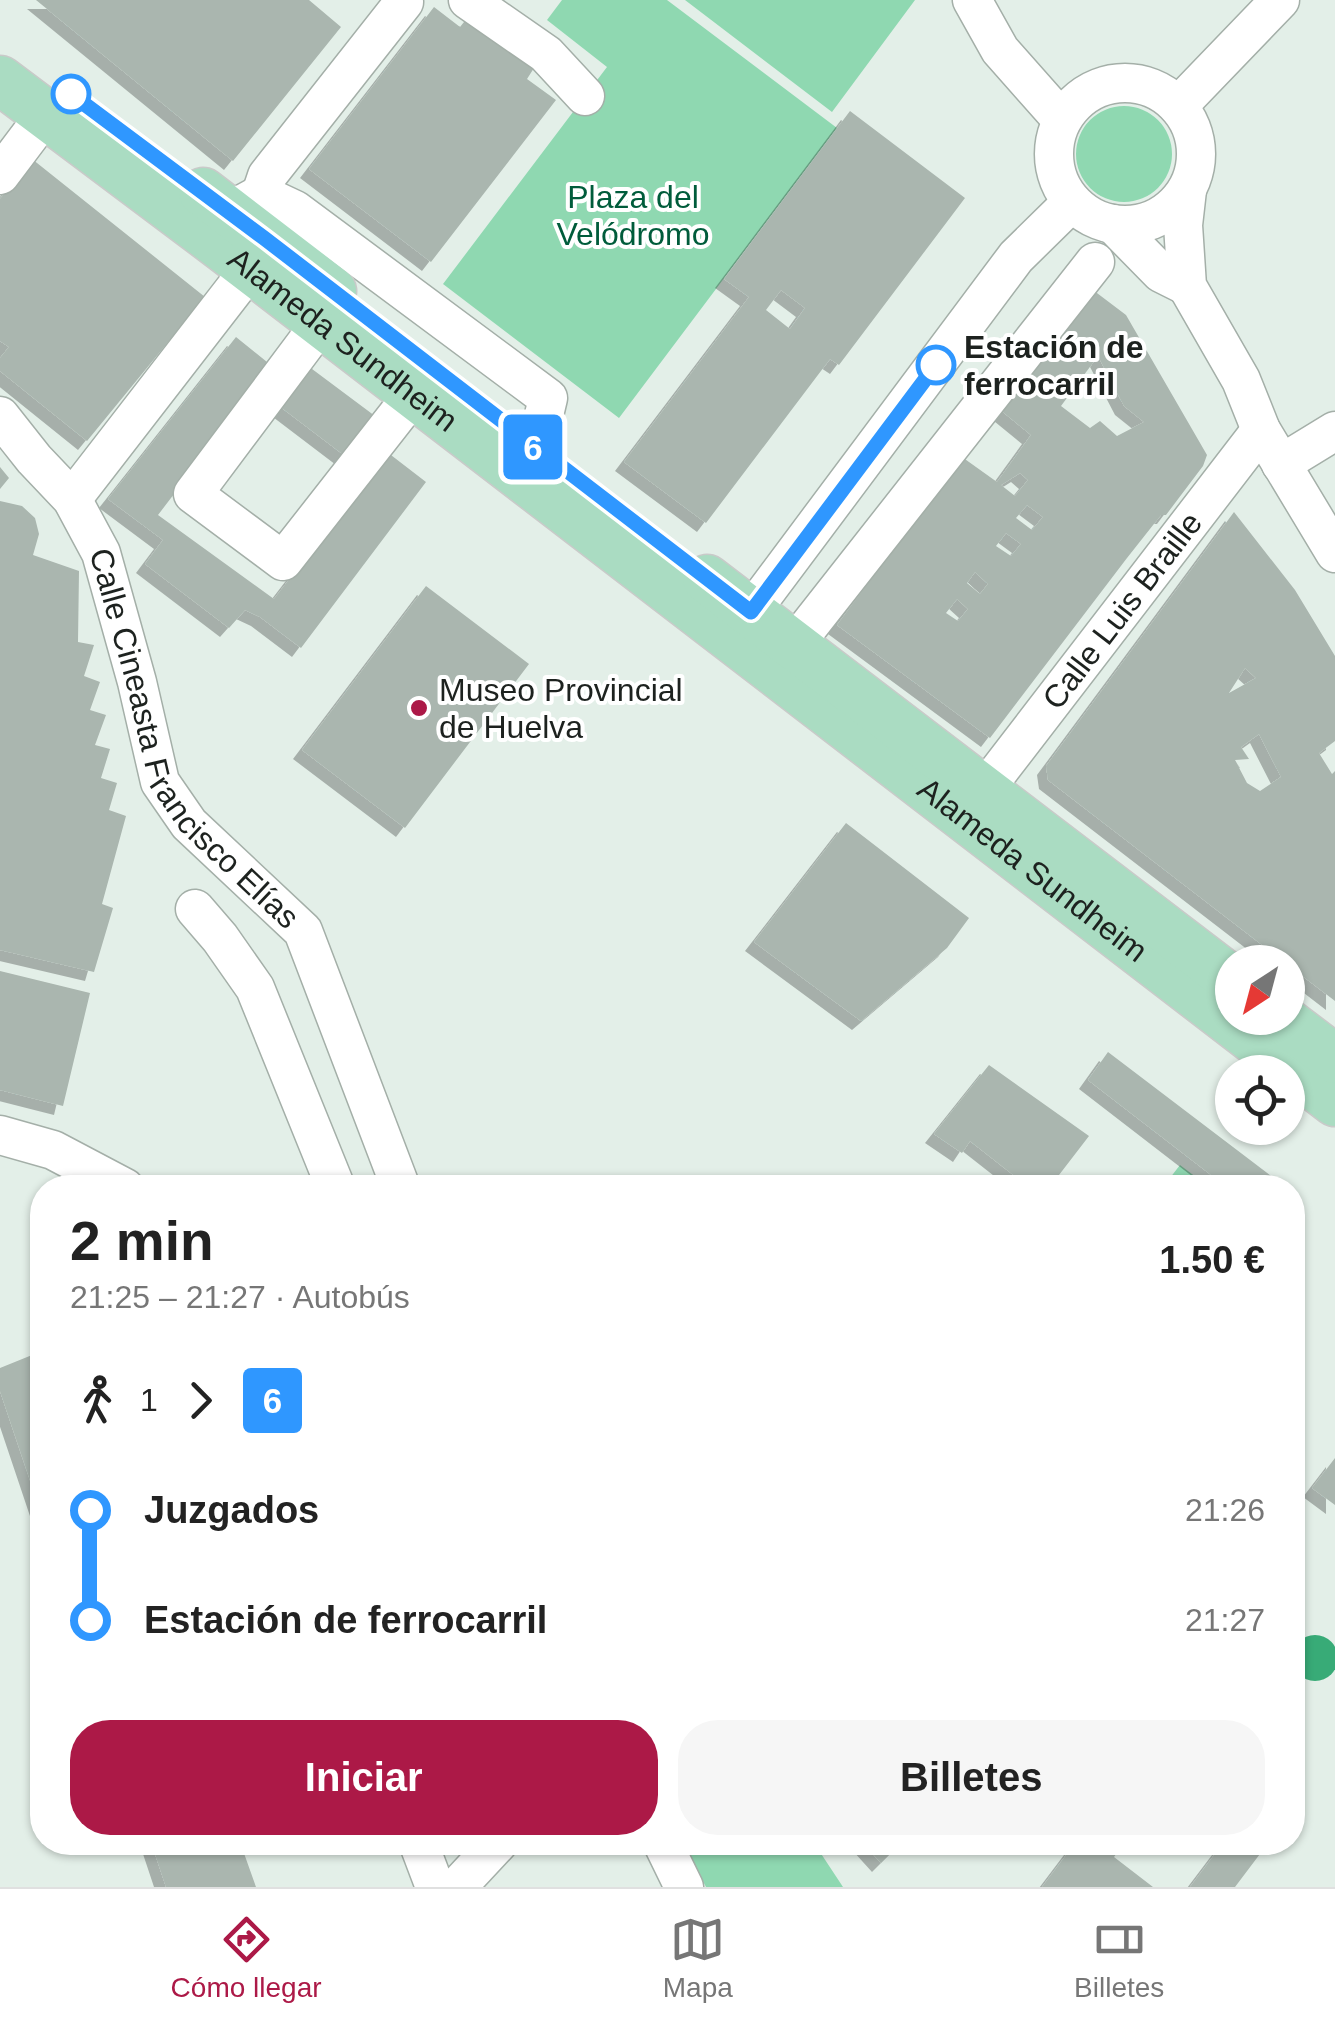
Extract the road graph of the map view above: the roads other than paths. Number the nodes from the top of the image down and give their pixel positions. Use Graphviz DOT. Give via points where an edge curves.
graph roads {
  1 [pos="468,0"];
  2 [pos="972,0"];
  3 [pos="1280,0"];
  4 [pos="408,1"];
  5 [pos="0,42"];
  6 [pos="0,80"];
  7 [pos="585,96"];
  8 [pos="1178,106"];
  9 [pos="46,114"];
  10 [pos="1062,120"];
  11 [pos="0,175"];
  12 [pos="1188,190"];
  13 [pos="1072,202"];
  14 [pos="245,203"];
  15 [pos="1112,224"];
  16 [pos="1095,262"];
  17 [pos="250,269"];
  18 [pos="1187,286"];
  19 [pos="320,323"];
  20 [pos="413,395"];
  21 [pos="0,416"];
  22 [pos="1261,430"];
  23 [pos="1335,431"];
  24 [pos="1281,464"];
  25 [pos="72,500"];
  26 [pos="1335,553"];
  27 [pos="741,625"];
  28 [pos="794,644"];
  29 [pos="985,789"];
  30 [pos="195,909"];
  31 [pos="1215,967"];
  32 [pos="1303,1035"];
  33 [pos="1335,1060"];
  34 [pos="1335,1102"];
  35 [pos="0,1135"];
  36 [pos="100,1175"];
  37 [pos="331,1175"];
  38 [pos="396,1175"];
  39 [pos="473,1855"];
  40 [pos="668,1855"];
  41 [pos="433,1875"];
  42 [pos="684,1887"];
  1 -- 7 [label="street" via="546,54"];
  2 -- 10 [label="street" via="1000,50"];
  3 -- 8 [label="street"];
  4 -- 14 [label="street"];
  5 -- 14 [label="main road, Alameda Sundheim"];
  6 -- 9 [label="main road, Alameda Sundheim"];
  8 -- 10 [label="street" via="1139,84 1116,83 1076,102"];
  8 -- 12 [label="street" via="1196,146"];
  9 -- 11 [label="street"];
  9 -- 17 [label="main road, Alameda Sundheim"];
  10 -- 13 [label="street" via="1055,166"];
  12 -- 15 [label="street" via="1154,220"];
  12 -- 18 [label="street"];
  13 -- 15 [label="street"];
  13 -- 27 [label="street" via="1016,257"];
  14 -- 27 [label="main road, Alameda Sundheim"];
  15 -- 18 [label="street" via="1160,273"];
  16 -- 28 [label="street"];
  17 -- 19 [label="main road, Alameda Sundheim"];
  17 -- 25 [label="street"];
  18 -- 22 [label="street"];
  19 -- 20 [label="main road, Alameda Sundheim"];
  19 -- 20 [label="street" via="193,494 283,561"];
  20 -- 27 [label="main road, Alameda Sundheim"];
  21 -- 25 [label="street, Calle Cineasta Francisco Elías"];
  22 -- 24 [label="street"];
  22 -- 29 [label="street, Calle Luis Braille"];
  23 -- 24 [label="street"];
  24 -- 26 [label="street"];
  25 -- 38 [label="street, Calle Cineasta Francisco Elías" via="104,564 160,782 188,824 303,931"];
  27 -- 28 [label="main road, Alameda Sundheim"];
  27 -- 34 [label="main road, Alameda Sundheim"];
  28 -- 29 [label="main road, Alameda Sundheim"];
  29 -- 31 [label="main road, Alameda Sundheim"];
  30 -- 37 [label="street" via="255,988"];
  32 -- 33 [label="main road"];
  35 -- 36 [label="street" via="53,1150"];
  39 -- 41 [label="street"];
  40 -- 42 [label="street"];
}
